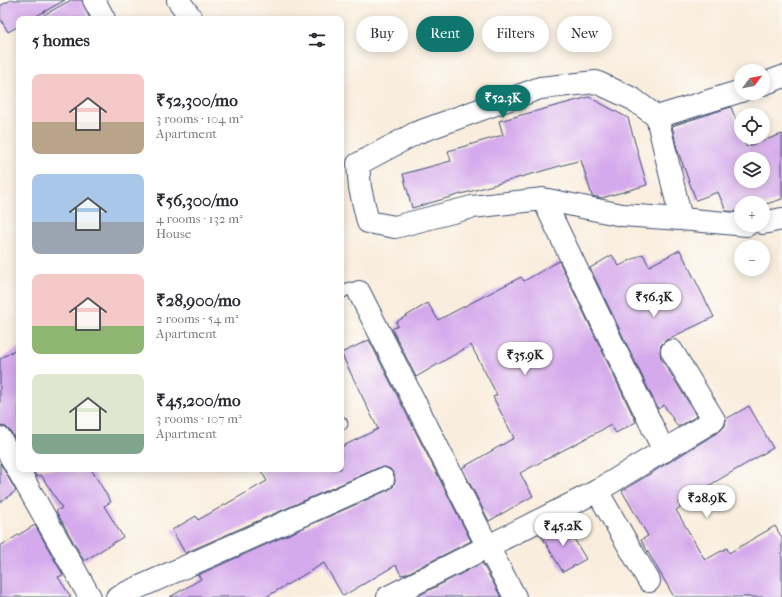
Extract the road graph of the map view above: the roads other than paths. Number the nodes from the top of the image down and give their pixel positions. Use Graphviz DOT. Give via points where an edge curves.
graph roads {
  1 [pos="94,0"];
  2 [pos="178,0"];
  3 [pos="102,16"];
  4 [pos="190,16"];
  5 [pos="782,77"];
  6 [pos="770,81"];
  7 [pos="734,93"];
  8 [pos="657,117"];
  9 [pos="543,199"];
  10 [pos="681,219"];
  11 [pos="782,219"];
  12 [pos="770,222"];
  13 [pos="734,224"];
  14 [pos="350,293"];
  15 [pos="672,351"];
  16 [pos="0,438"];
  17 [pos="664,451"];
  18 [pos="16,466"];
  19 [pos="19,472"];
  20 [pos="383,479"];
  21 [pos="597,491"];
  22 [pos="488,547"];
  23 [pos="649,581"];
  24 [pos="90,597"];
  25 [pos="117,597"];
  26 [pos="388,597"];
  27 [pos="515,597"];
  1 -- 3 [label="street"];
  2 -- 4 [label="street"];
  5 -- 6 [label="street"];
  7 -- 8 [label="street"];
  8 -- 9 [label="street" via="633,100 596,82 540,88 416,133 358,164 360,188 368,222 395,227 472,207"];
  8 -- 10 [label="street"];
  9 -- 10 [label="street" via="622,215"];
  9 -- 17 [label="street"];
  10 -- 13 [label="street"];
  11 -- 12 [label="street"];
  14 -- 22 [label="street"];
  15 -- 17 [label="street" via="714,420"];
  16 -- 18 [label="street"];
  17 -- 21 [label="street"];
  19 -- 24 [label="street"];
  20 -- 25 [label="street"];
  21 -- 22 [label="street"];
  21 -- 23 [label="street"];
  22 -- 26 [label="street"];
  22 -- 27 [label="street"];
}
